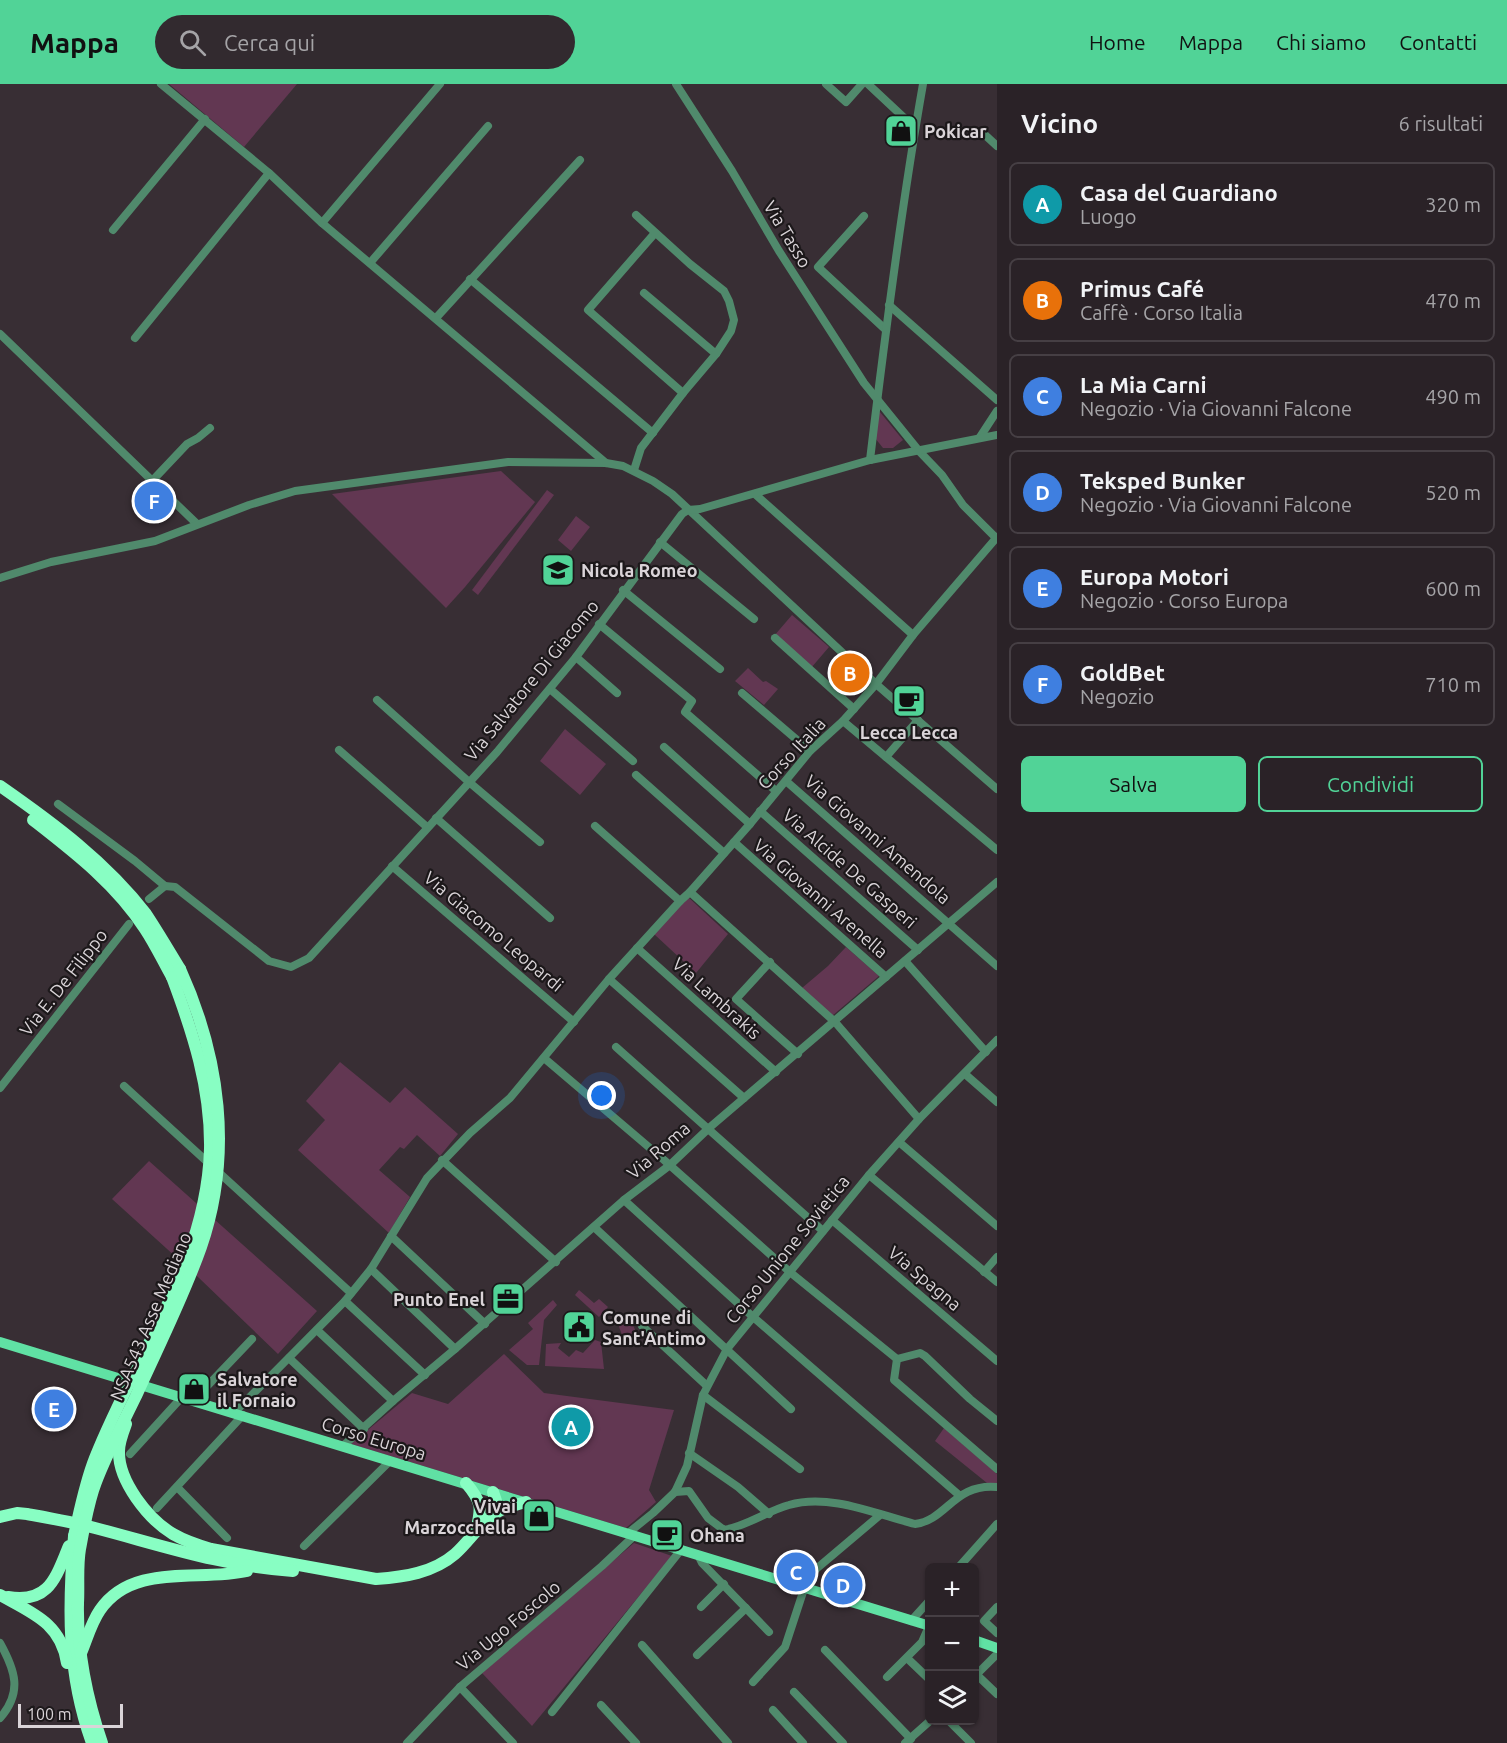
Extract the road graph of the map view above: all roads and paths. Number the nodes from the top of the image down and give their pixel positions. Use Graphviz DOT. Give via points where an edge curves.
graph roads {
  1 [pos="161,84"];
  2 [pos="440,84"];
  3 [pos="676,84"];
  4 [pos="826,84"];
  5 [pos="862,84"];
  6 [pos="868,84"];
  7 [pos="923,84"];
  8 [pos="205,119"];
  9 [pos="488,126"];
  10 [pos="915,128"];
  11 [pos="984,134"];
  12 [pos="997,146"];
  13 [pos="580,160"];
  14 [pos="269,173"];
  15 [pos="636,215"];
  16 [pos="864,216"];
  17 [pos="322,223"];
  18 [pos="113,230"];
  19 [pos="655,233"];
  20 [pos="370,263"];
  21 [pos="470,279"];
  22 [pos="644,293"];
  23 [pos="889,305"];
  24 [pos="436,318"];
  25 [pos="885,330"];
  26 [pos="0,334"];
  27 [pos="135,338"];
  28 [pos="716,354"];
  29 [pos="683,393"];
  30 [pos="877,398"];
  31 [pos="997,400"];
  32 [pos="997,411"];
  33 [pos="210,428"];
  34 [pos="653,433"];
  35 [pos="997,435"];
  36 [pos="980,437"];
  37 [pos="919,451"];
  38 [pos="870,460"];
  39 [pos="606,463"];
  40 [pos="634,470"];
  41 [pos="152,481"];
  42 [pos="755,494"];
  43 [pos="688,510"];
  44 [pos="197,524"];
  45 [pos="997,538"];
  46 [pos="660,542"];
  47 [pos="0,578"];
  48 [pos="623,591"];
  49 [pos="754,619"];
  50 [pos="599,624"];
  51 [pos="913,635"];
  52 [pos="775,638"];
  53 [pos="576,657"];
  54 [pos="720,669"];
  55 [pos="876,684"];
  56 [pos="550,689"];
  57 [pos="617,693"];
  58 [pos="742,693"];
  59 [pos="376,700"];
  60 [pos="854,709"];
  61 [pos="918,720"];
  62 [pos="843,722"];
  63 [pos="664,747"];
  64 [pos="339,750"];
  65 [pos="810,751"];
  66 [pos="886,757"];
  67 [pos="633,760"];
  68 [pos="636,775"];
  69 [pos="786,781"];
  70 [pos="469,783"];
  71 [pos="0,786"];
  72 [pos="997,789"];
  73 [pos="776,791"];
  74 [pos="0,797"];
  75 [pos="58,804"];
  76 [pos="760,811"];
  77 [pos="436,818"];
  78 [pos="750,824"];
  79 [pos="595,826"];
  80 [pos="427,827"];
  81 [pos="540,842"];
  82 [pos="734,842"];
  83 [pos="997,850"];
  84 [pos="724,853"];
  85 [pos="392,866"];
  86 [pos="997,882"];
  87 [pos="165,886"];
  88 [pos="690,892"];
  89 [pos="149,899"];
  90 [pos="680,901"];
  91 [pos="550,918"];
  92 [pos="949,923"];
  93 [pos="129,924"];
  94 [pos="637,948"];
  95 [pos="918,950"];
  96 [pos="905,961"];
  97 [pos="770,962"];
  98 [pos="997,966"];
  99 [pos="176,973"];
  100 [pos="886,977"];
  101 [pos="609,979"];
  102 [pos="574,1022"];
  103 [pos="835,1022"];
  104 [pos="997,1040"];
  105 [pos="616,1047"];
  106 [pos="986,1052"];
  107 [pos="798,1054"];
  108 [pos="544,1058"];
  109 [pos="776,1072"];
  110 [pos="964,1074"];
  111 [pos="124,1086"];
  112 [pos="0,1088"];
  113 [pos="744,1098"];
  114 [pos="997,1102"];
  115 [pos="920,1119"];
  116 [pos="709,1128"];
  117 [pos="898,1142"];
  118 [pos="442,1160"];
  119 [pos="670,1165"];
  120 [pos="869,1176"];
  121 [pos="624,1200"];
  122 [pos="832,1220"];
  123 [pos="997,1226"];
  124 [pos="594,1227"];
  125 [pos="823,1231"];
  126 [pos="391,1236"];
  127 [pos="997,1257"];
  128 [pos="556,1262"];
  129 [pos="371,1269"];
  130 [pos="984,1272"];
  131 [pos="791,1273"];
  132 [pos="997,1282"];
  133 [pos="351,1293"];
  134 [pos="345,1301"];
  135 [pos="752,1316"];
  136 [pos="485,1324"];
  137 [pos="642,1326"];
  138 [pos="317,1330"];
  139 [pos="252,1339"];
  140 [pos="0,1342"];
  141 [pos="455,1349"];
  142 [pos="727,1349"];
  143 [pos="289,1358"];
  144 [pos="897,1359"];
  145 [pos="997,1360"];
  146 [pos="425,1375"];
  147 [pos="706,1385"];
  148 [pos="703,1395"];
  149 [pos="182,1397"];
  150 [pos="193,1401"];
  151 [pos="393,1401"];
  152 [pos="130,1408"];
  153 [pos="791,1409"];
  154 [pos="238,1414"];
  155 [pos="997,1421"];
  156 [pos="364,1429"];
  157 [pos="343,1446"];
  158 [pos="689,1453"];
  159 [pos="130,1454"];
  160 [pos="390,1461"];
  161 [pos="800,1469"];
  162 [pos="997,1469"];
  163 [pos="466,1484"];
  164 [pos="997,1486"];
  165 [pos="177,1487"];
  166 [pos="493,1492"];
  167 [pos="675,1492"];
  168 [pos="959,1496"];
  169 [pos="526,1502"];
  170 [pos="157,1508"];
  171 [pos="482,1508"];
  172 [pos="494,1514"];
  173 [pos="769,1514"];
  174 [pos="880,1515"];
  175 [pos="0,1517"];
  176 [pos="997,1524"];
  177 [pos="476,1532"];
  178 [pos="631,1535"];
  179 [pos="74,1536"];
  180 [pos="227,1538"];
  181 [pos="304,1546"];
  182 [pos="680,1551"];
  183 [pos="699,1557"];
  184 [pos="962,1563"];
  185 [pos="260,1568"];
  186 [pos="342,1574"];
  187 [pos="724,1584"];
  188 [pos="800,1587"];
  189 [pos="0,1595"];
  190 [pos="74,1603"];
  191 [pos="925,1606"];
  192 [pos="701,1607"];
  193 [pos="997,1607"];
  194 [pos="746,1608"];
  195 [pos="911,1621"];
  196 [pos="925,1625"];
  197 [pos="769,1632"];
  198 [pos="997,1633"];
  199 [pos="925,1637"];
  200 [pos="0,1642"];
  201 [pos="979,1642"];
  202 [pos="642,1645"];
  203 [pos="997,1648"];
  204 [pos="825,1650"];
  205 [pos="81,1653"];
  206 [pos="997,1654"];
  207 [pos="697,1655"];
  208 [pos="907,1658"];
  209 [pos="979,1673"];
  210 [pos="925,1675"];
  211 [pos="887,1677"];
  212 [pos="979,1679"];
  213 [pos="753,1682"];
  214 [pos="460,1687"];
  215 [pos="794,1692"];
  216 [pos="997,1694"];
  217 [pos="81,1705"];
  218 [pos="601,1705"];
  219 [pos="773,1710"];
  220 [pos="552,1712"];
  221 [pos="0,1718"];
  222 [pos="926,1725"];
  223 [pos="953,1725"];
  224 [pos="908,1741"];
  225 [pos="92,1743"];
  226 [pos="102,1743"];
  227 [pos="407,1743"];
  228 [pos="513,1743"];
  229 [pos="636,1743"];
  230 [pos="728,1743"];
  231 [pos="803,1743"];
  232 [pos="843,1743"];
  233 [pos="971,1743"];
  1 -- 8 [label="street"];
  2 -- 17 [label="street"];
  3 -- 30 [label="street, Via Tasso" via="826,326"];
  4 -- 5 [label="street" via="846,102"];
  6 -- 10 [label="street"];
  7 -- 10 [label="street"];
  8 -- 14 [label="street"];
  8 -- 18 [label="street"];
  9 -- 20 [label="street"];
  10 -- 23 [label="street"];
  11 -- 12 [label="street"];
  13 -- 21 [label="street"];
  14 -- 17 [label="street"];
  14 -- 27 [label="street"];
  15 -- 19 [label="street"];
  16 -- 25 [label="street" via="819,267"];
  17 -- 20 [label="street"];
  19 -- 28 [label="street" via="724,291 734,320"];
  19 -- 29 [label="street" via="588,310"];
  20 -- 24 [label="street"];
  21 -- 24 [label="street"];
  21 -- 34 [label="street"];
  22 -- 28 [label="street"];
  23 -- 25 [label="street"];
  23 -- 31 [label="street"];
  24 -- 39 [label="street"];
  25 -- 30 [label="street"];
  26 -- 41 [label="street"];
  28 -- 29 [label="street"];
  29 -- 34 [label="street"];
  30 -- 37 [label="street, Via Tasso"];
  30 -- 38 [label="street"];
  32 -- 36 [label="street"];
  33 -- 41 [label="street" via="187,444"];
  34 -- 40 [label="street" via="641,448"];
  35 -- 36 [label="street"];
  36 -- 37 [label="street"];
  37 -- 38 [label="street"];
  37 -- 45 [label="street, Via Tasso"];
  38 -- 42 [label="street"];
  39 -- 40 [label="street"];
  39 -- 44 [label="street" via="508,462 306,490"];
  40 -- 43 [label="street" via="663,487"];
  41 -- 44 [label="street"];
  42 -- 43 [label="street"];
  42 -- 51 [label="street"];
  43 -- 46 [label="street, Via Salvatore Di Giacomo"];
  43 -- 55 [label="street"];
  44 -- 47 [label="street" via="155,542 51,562"];
  45 -- 51 [label="street, Corso Italia"];
  46 -- 48 [label="street, Via Salvatore Di Giacomo"];
  46 -- 49 [label="street"];
  48 -- 50 [label="street, Via Salvatore Di Giacomo"];
  48 -- 54 [label="street"];
  50 -- 53 [label="street, Via Salvatore Di Giacomo"];
  50 -- 73 [label="street" via="692,701 685,712"];
  51 -- 55 [label="street, Corso Italia"];
  52 -- 60 [label="street"];
  53 -- 56 [label="street, Via Salvatore Di Giacomo"];
  53 -- 57 [label="street"];
  55 -- 60 [label="street, Corso Italia"];
  55 -- 61 [label="street"];
  56 -- 67 [label="street"];
  56 -- 70 [label="street, Via Salvatore Di Giacomo"];
  58 -- 65 [label="street"];
  59 -- 70 [label="street"];
  60 -- 62 [label="street, Corso Italia"];
  61 -- 66 [label="street"];
  61 -- 72 [label="street"];
  62 -- 65 [label="street, Corso Italia"];
  62 -- 66 [label="street"];
  63 -- 78 [label="street"];
  64 -- 80 [label="street"];
  65 -- 69 [label="street, Corso Italia"];
  66 -- 83 [label="street"];
  68 -- 84 [label="street"];
  69 -- 73 [label="street, Corso Italia"];
  69 -- 92 [label="street, Via Giovanni Amendola"];
  70 -- 77 [label="street, Via Salvatore Di Giacomo"];
  70 -- 81 [label="street"];
  71 -- 99 [label="highway" via="85,849 124,888 146,915"];
  73 -- 76 [label="street, Corso Italia"];
  74 -- 99 [label="highway" via="100,875"];
  75 -- 87 [label="street, Via Salvatore Di Giacomo"];
  76 -- 78 [label="street, Corso Italia"];
  76 -- 95 [label="street, Via Alcide De Gasperi"];
  77 -- 80 [label="street, Via Salvatore Di Giacomo"];
  77 -- 91 [label="street"];
  78 -- 82 [label="street, Corso Italia"];
  79 -- 90 [label="street"];
  80 -- 85 [label="street, Via Salvatore Di Giacomo"];
  82 -- 84 [label="street, Corso Italia"];
  82 -- 100 [label="street, Via Giovanni Arenella"];
  84 -- 88 [label="street, Corso Italia"];
  85 -- 87 [label="street, Via Salvatore Di Giacomo" via="309,958 291,967 269,961 175,887"];
  85 -- 102 [label="street, Via Giacomo Leopardi"];
  86 -- 92 [label="street, Via Roma"];
  87 -- 89 [label="street"];
  88 -- 90 [label="street, Corso Italia"];
  88 -- 97 [label="street"];
  90 -- 94 [label="street, Corso Italia"];
  92 -- 95 [label="street, Via Roma"];
  92 -- 98 [label="street, Via Giovanni Amendola"];
  93 -- 112 [label="street, Via E. De Filippo"];
  94 -- 101 [label="street, Corso Italia"];
  94 -- 109 [label="street, Via Lambrakis"];
  95 -- 96 [label="street, Via Roma"];
  96 -- 100 [label="street, Via Roma"];
  96 -- 106 [label="street"];
  97 -- 103 [label="street"];
  97 -- 107 [label="street" via="736,999"];
  99 -- 152 [label="highway, NSA543 Asse Mediano, bridge" via="202,1023 212,1060 220,1132 218,1168 202,1245"];
  99 -- 179 [label="highway, NSA543 Asse Mediano, bridge" via="207,1103 210,1152 203,1204 194,1242 169,1301 95,1458"];
  100 -- 103 [label="street, Via Roma"];
  101 -- 102 [label="street, Corso Italia"];
  101 -- 113 [label="street"];
  102 -- 108 [label="street, Corso Italia"];
  103 -- 107 [label="street, Via Roma"];
  103 -- 115 [label="street"];
  104 -- 106 [label="street, Corso Unione Sovietica"];
  105 -- 116 [label="street"];
  106 -- 110 [label="street, Corso Unione Sovietica"];
  107 -- 109 [label="street, Via Roma"];
  108 -- 118 [label="street, Corso Italia" via="510,1098"];
  108 -- 119 [label="street"];
  109 -- 113 [label="street, Via Roma"];
  110 -- 114 [label="street"];
  110 -- 115 [label="street, Corso Unione Sovietica"];
  111 -- 133 [label="street"];
  113 -- 116 [label="street, Via Roma"];
  115 -- 117 [label="street, Corso Unione Sovietica"];
  116 -- 119 [label="street, Via Roma"];
  116 -- 125 [label="street"];
  117 -- 120 [label="street, Corso Unione Sovietica"];
  117 -- 123 [label="street"];
  118 -- 126 [label="street, Corso Italia"];
  118 -- 128 [label="street"];
  119 -- 121 [label="street, Via Roma"];
  119 -- 131 [label="street"];
  120 -- 122 [label="street, Corso Unione Sovietica"];
  120 -- 130 [label="street"];
  121 -- 124 [label="street, Via Roma"];
  121 -- 135 [label="street"];
  122 -- 125 [label="street, Corso Unione Sovietica"];
  122 -- 145 [label="street, Via Spagna"];
  124 -- 128 [label="street, Via Roma"];
  124 -- 142 [label="street"];
  125 -- 131 [label="street, Corso Unione Sovietica"];
  126 -- 129 [label="street, Corso Italia"];
  126 -- 136 [label="street"];
  127 -- 130 [label="street"];
  128 -- 136 [label="street, Via Roma"];
  129 -- 133 [label="street, Corso Italia"];
  129 -- 141 [label="street"];
  130 -- 132 [label="street"];
  131 -- 135 [label="street, Corso Unione Sovietica"];
  131 -- 144 [label="street"];
  133 -- 134 [label="street, Corso Italia"];
  134 -- 138 [label="street, Corso Italia"];
  134 -- 146 [label="street"];
  135 -- 142 [label="street, Corso Unione Sovietica"];
  135 -- 168 [label="street"];
  136 -- 141 [label="street, Via Roma"];
  137 -- 147 [label="street"];
  138 -- 143 [label="street, Corso Italia"];
  138 -- 151 [label="street"];
  139 -- 150 [label="street"];
  140 -- 149 [label="main road, Corso Europa"];
  141 -- 146 [label="street, Via Roma"];
  142 -- 147 [label="street, Corso Unione Sovietica"];
  142 -- 153 [label="street"];
  143 -- 154 [label="street, Corso Italia"];
  143 -- 156 [label="street"];
  144 -- 155 [label="street" via="920,1353 925,1356"];
  144 -- 162 [label="street" via="894,1380"];
  146 -- 151 [label="street, Via Roma"];
  147 -- 148 [label="street, Corso Unione Sovietica"];
  148 -- 158 [label="street, Corso Unione Sovietica"];
  148 -- 161 [label="street"];
  149 -- 150 [label="main road, Corso Europa"];
  149 -- 159 [label="street"];
  150 -- 154 [label="main road, Corso Europa"];
  151 -- 156 [label="street, Via Roma"];
  152 -- 186 [label="highway, bridge" via="118,1450 124,1476 139,1502 170,1532 211,1549"];
  152 -- 190 [label="highway, NSA543 Asse Mediano, bridge" via="95,1485 79,1551"];
  154 -- 157 [label="main road, Corso Europa"];
  154 -- 165 [label="street, Corso Italia"];
  156 -- 157 [label="street, Via Roma"];
  157 -- 160 [label="main road, Corso Europa"];
  158 -- 167 [label="street, Corso Unione Sovietica"];
  158 -- 173 [label="street"];
  160 -- 163 [label="main road, Corso Europa"];
  160 -- 181 [label="street"];
  163 -- 166 [label="main road, Corso Europa"];
  163 -- 171 [label="highway"];
  164 -- 168 [label="street" via="976,1487"];
  165 -- 170 [label="street, Corso Italia"];
  165 -- 180 [label="street"];
  166 -- 169 [label="main road, Corso Europa"];
  166 -- 171 [label="highway"];
  166 -- 172 [label="highway"];
  167 -- 173 [label="street" via="689,1491 708,1518 724,1530"];
  167 -- 178 [label="street, Corso Unione Sovietica"];
  168 -- 174 [label="street" via="926,1523"];
  169 -- 172 [label="highway"];
  169 -- 178 [label="main road, Corso Europa"];
  171 -- 177 [label="highway"];
  172 -- 177 [label="highway"];
  173 -- 174 [label="street" via="805,1501 825,1501"];
  174 -- 188 [label="street"];
  175 -- 185 [label="highway" via="17,1513 74,1523 198,1557"];
  176 -- 184 [label="street"];
  177 -- 186 [label="highway" via="453,1555 418,1574 376,1579"];
  178 -- 182 [label="main road, Corso Europa"];
  178 -- 214 [label="street, Via Ugo Foscolo" via="602,1566"];
  179 -- 189 [label="highway" via="55,1580 45,1590 28,1597"];
  179 -- 190 [label="highway, NSA543 Asse Mediano"];
  182 -- 183 [label="main road, Corso Europa"];
  182 -- 220 [label="street"];
  183 -- 187 [label="street"];
  183 -- 188 [label="main road, Corso Europa"];
  185 -- 186 [label="highway"];
  185 -- 205 [label="highway" via="133,1584 117,1592 100,1610"];
  187 -- 192 [label="street"];
  187 -- 194 [label="street"];
  188 -- 195 [label="main road, Corso Europa"];
  188 -- 213 [label="street" via="785,1647"];
  189 -- 217 [label="highway" via="56,1632 72,1690"];
  190 -- 205 [label="highway"];
  190 -- 217 [label="highway" via="74,1664"];
  191 -- 195 [label="street"];
  193 -- 198 [label="street" via="984,1621"];
  194 -- 197 [label="street"];
  194 -- 207 [label="street"];
  195 -- 196 [label="main road, Corso Europa"];
  199 -- 208 [label="street"];
  200 -- 221 [label="street" via="12,1670 15,1690 11,1704"];
  201 -- 203 [label="main road"];
  202 -- 230 [label="street"];
  204 -- 224 [label="street"];
  205 -- 226 [label="highway"];
  206 -- 209 [label="street"];
  208 -- 210 [label="street"];
  208 -- 211 [label="street"];
  212 -- 216 [label="street"];
  214 -- 227 [label="street, Via Ugo Foscolo"];
  214 -- 228 [label="street"];
  215 -- 232 [label="street"];
  217 -- 225 [label="highway"];
  218 -- 229 [label="street"];
  219 -- 231 [label="street"];
  222 -- 224 [label="street"];
  223 -- 233 [label="street"];
}
